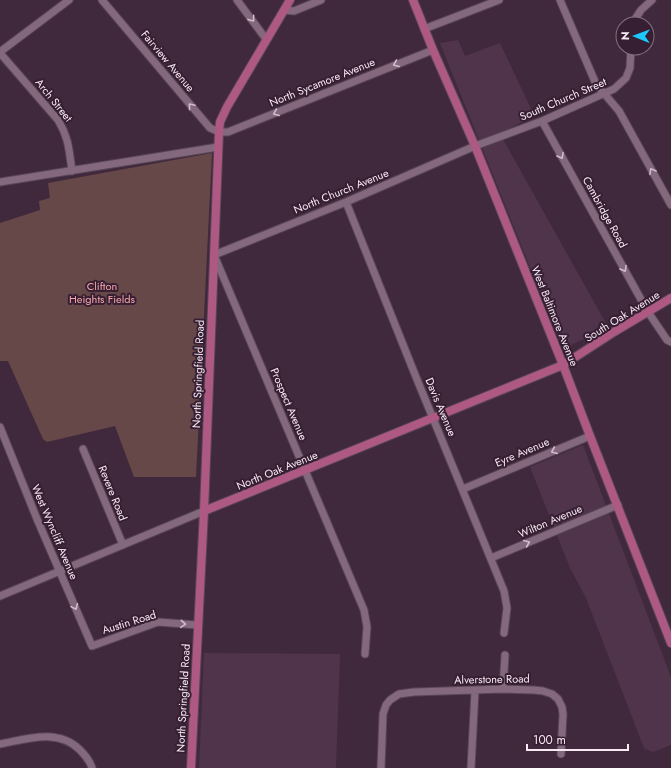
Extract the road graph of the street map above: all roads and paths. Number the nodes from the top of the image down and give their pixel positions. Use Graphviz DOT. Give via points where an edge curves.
graph roads {
  1 [pos="69,0"];
  2 [pos="102,0"];
  3 [pos="237,0"];
  4 [pos="290,0"];
  5 [pos="321,0"];
  6 [pos="413,0"];
  7 [pos="499,0"];
  8 [pos="560,0"];
  9 [pos="652,0"];
  10 [pos="284,10"];
  11 [pos="637,16"];
  12 [pos="424,29"];
  13 [pos="266,39"];
  14 [pos="433,50"];
  15 [pos="0,52"];
  16 [pos="631,56"];
  17 [pos="605,94"];
  18 [pos="542,122"];
  19 [pos="218,132"];
  20 [pos="475,146"];
  21 [pos="218,147"];
  22 [pos="72,171"];
  23 [pos="0,182"];
  24 [pos="346,202"];
  25 [pos="671,205"];
  26 [pos="214,255"];
  27 [pos="671,298"];
  28 [pos="648,312"];
  29 [pos="671,342"];
  30 [pos="563,365"];
  31 [pos="433,418"];
  32 [pos="0,427"];
  33 [pos="590,436"];
  34 [pos="83,449"];
  35 [pos="305,470"];
  36 [pos="463,489"];
  37 [pos="618,505"];
  38 [pos="204,511"];
  39 [pos="123,545"];
  40 [pos="491,558"];
  41 [pos="59,572"];
  42 [pos="0,596"];
  43 [pos="197,625"];
  44 [pos="504,633"];
  45 [pos="671,643"];
  46 [pos="92,646"];
  47 [pos="365,654"];
  48 [pos="505,655"];
  49 [pos="503,689"];
  50 [pos="475,691"];
  51 [pos="0,744"];
  52 [pos="561,754"];
  53 [pos="92,768"];
  54 [pos="191,768"];
  55 [pos="381,768"];
  56 [pos="471,768"];
  1 -- 15 [label="street"];
  19 -- 2 [label="street, Fairview Avenue, one-way" via="210,128"];
  3 -- 13 [label="street, one-way"];
  4 -- 10 [label="main road, North Springfield Road"];
  5 -- 10 [label="street" via="294,11"];
  6 -- 12 [label="main road, West Baltimore Avenue"];
  7 -- 12 [label="street"];
  8 -- 17 [label="street" via="596,84"];
  9 -- 11 [label="street"];
  10 -- 13 [label="main road, North Springfield Road"];
  12 -- 14 [label="main road, West Baltimore Avenue"];
  13 -- 19 [label="main road, North Springfield Road" via="227,107"];
  14 -- 19 [label="street, North Sycamore Avenue, one-way" via="228,132"];
  14 -- 20 [label="main road, West Baltimore Avenue"];
  15 -- 22 [label="street, Arch Street" via="58,120 68,139"];
  16 -- 17 [label="street, South Church Street" via="626,78"];
  17 -- 18 [label="street, South Church Street"];
  25 -- 17 [label="street, one-way" via="619,111"];
  18 -- 20 [label="street, South Church Street"];
  18 -- 28 [label="street, Cambridge Road, one-way"];
  19 -- 21 [label="main road, North Springfield Road"];
  20 -- 24 [label="street, North Church Avenue"];
  20 -- 30 [label="main road, West Baltimore Avenue"];
  21 -- 22 [label="street"];
  21 -- 26 [label="main road, North Springfield Road"];
  22 -- 23 [label="street"];
  24 -- 26 [label="street, North Church Avenue"];
  24 -- 31 [label="street, Davis Avenue"];
  26 -- 35 [label="street, Prospect Avenue"];
  26 -- 38 [label="main road, North Springfield Road"];
  27 -- 28 [label="main road, South Oak Avenue"];
  28 -- 29 [label="street, Cambridge Road"];
  28 -- 30 [label="main road, South Oak Avenue"];
  30 -- 31 [label="main road, North Oak Avenue"];
  30 -- 33 [label="main road, West Baltimore Avenue"];
  31 -- 35 [label="main road, North Oak Avenue"];
  31 -- 36 [label="street, Davis Avenue"];
  32 -- 41 [label="street, West Wyncliff Avenue"];
  33 -- 36 [label="street, Eyre Avenue, one-way"];
  33 -- 37 [label="main road, West Baltimore Avenue"];
  34 -- 39 [label="street, Revere Road"];
  35 -- 38 [label="main road, North Oak Avenue"];
  35 -- 47 [label="street, Prospect Avenue" via="364,610"];
  36 -- 40 [label="street, Davis Avenue"];
  40 -- 37 [label="street, Wilton Avenue, one-way"];
  37 -- 45 [label="main road, West Baltimore Avenue"];
  38 -- 39 [label="street, North Oak Avenue"];
  38 -- 43 [label="main road, North Springfield Road"];
  39 -- 41 [label="street, North Oak Avenue"];
  40 -- 44 [label="street, Davis Avenue" via="504,591 507,608"];
  41 -- 42 [label="street, North Oak Avenue"];
  41 -- 46 [label="street, West Wyncliff Avenue, one-way"];
  46 -- 43 [label="street, Austin Road, one-way" via="158,622"];
  43 -- 54 [label="main road, North Springfield Road"];
  48 -- 49 [label="street"];
  49 -- 50 [label="street, Alverstone Road"];
  49 -- 52 [label="street, Alverstone Road" via="543,691 558,699 563,714"];
  50 -- 55 [label="street, Alverstone Road" via="414,692 394,697 386,705 384,714"];
  50 -- 56 [label="street"];
  51 -- 53 [label="street" via="42,736 59,738 75,745"];
}
